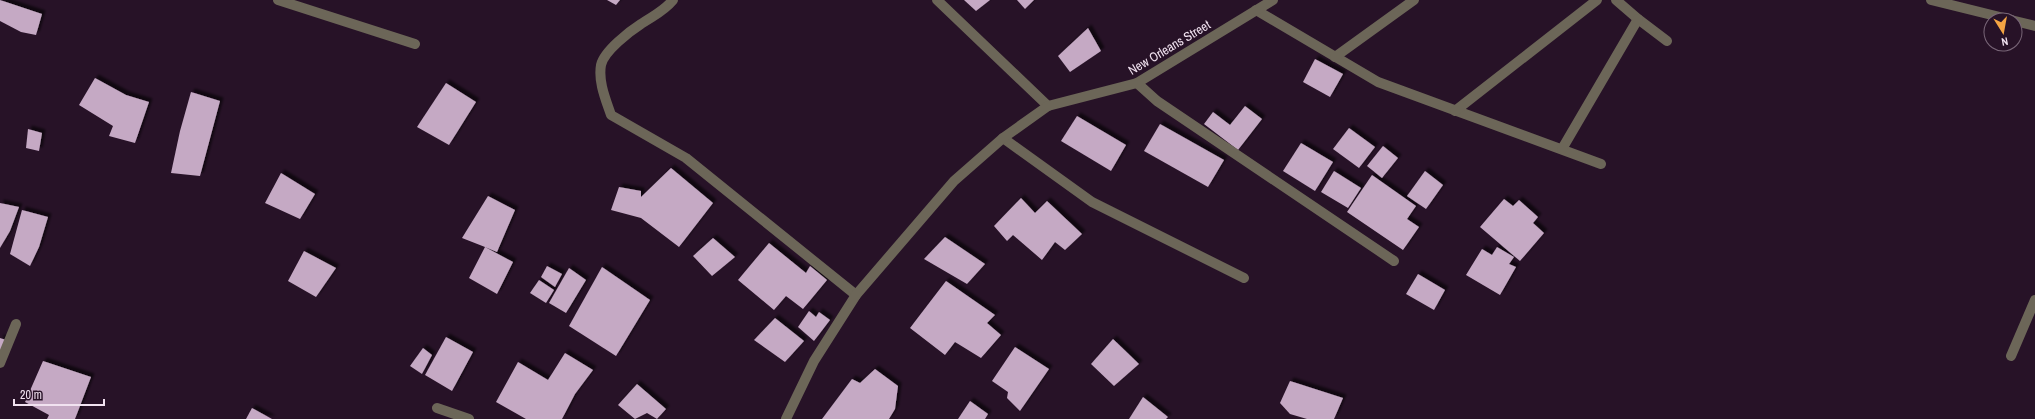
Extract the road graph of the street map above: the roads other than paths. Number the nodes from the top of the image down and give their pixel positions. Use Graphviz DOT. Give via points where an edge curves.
graph roads {
  1 [pos="278,0"];
  2 [pos="673,0"];
  3 [pos="937,0"];
  4 [pos="1273,0"];
  5 [pos="1414,0"];
  6 [pos="1597,0"];
  7 [pos="1616,0"];
  8 [pos="1931,0"];
  9 [pos="1256,10"];
  10 [pos="1983,13"];
  11 [pos="1638,19"];
  12 [pos="2023,23"];
  13 [pos="2035,26"];
  14 [pos="1667,41"];
  15 [pos="415,44"];
  16 [pos="1335,57"];
  17 [pos="1137,83"];
  18 [pos="1048,106"];
  19 [pos="1455,111"];
  20 [pos="1003,138"];
  21 [pos="1562,149"];
  22 [pos="1601,164"];
  23 [pos="1394,261"];
  24 [pos="1244,278"];
  25 [pos="856,295"];
  26 [pos="2035,300"];
  27 [pos="16,324"];
  28 [pos="2011,356"];
  29 [pos="0,363"];
  30 [pos="437,408"];
  31 [pos="469,419"];
  32 [pos="786,419"];
  1 -- 15 [label="street"];
  2 -- 25 [label="street" via="664,11 641,24 614,45 601,64 602,89 611,115 686,158"];
  3 -- 18 [label="street"];
  4 -- 9 [label="street, New Orleans Street"];
  5 -- 16 [label="street"];
  6 -- 19 [label="street"];
  7 -- 11 [label="street"];
  8 -- 10 [label="street"];
  9 -- 16 [label="street"];
  9 -- 17 [label="street, New Orleans Street"];
  11 -- 14 [label="street"];
  11 -- 21 [label="street"];
  12 -- 13 [label="street"];
  16 -- 19 [label="street" via="1378,82"];
  17 -- 18 [label="street, New Orleans Street"];
  17 -- 23 [label="street" via="1157,101"];
  18 -- 20 [label="street"];
  19 -- 21 [label="street"];
  20 -- 24 [label="street" via="1092,202"];
  20 -- 25 [label="street" via="954,181"];
  21 -- 22 [label="street"];
  25 -- 32 [label="street" via="814,361"];
  26 -- 28 [label="street"];
  27 -- 29 [label="street"];
  30 -- 31 [label="street"];
}
